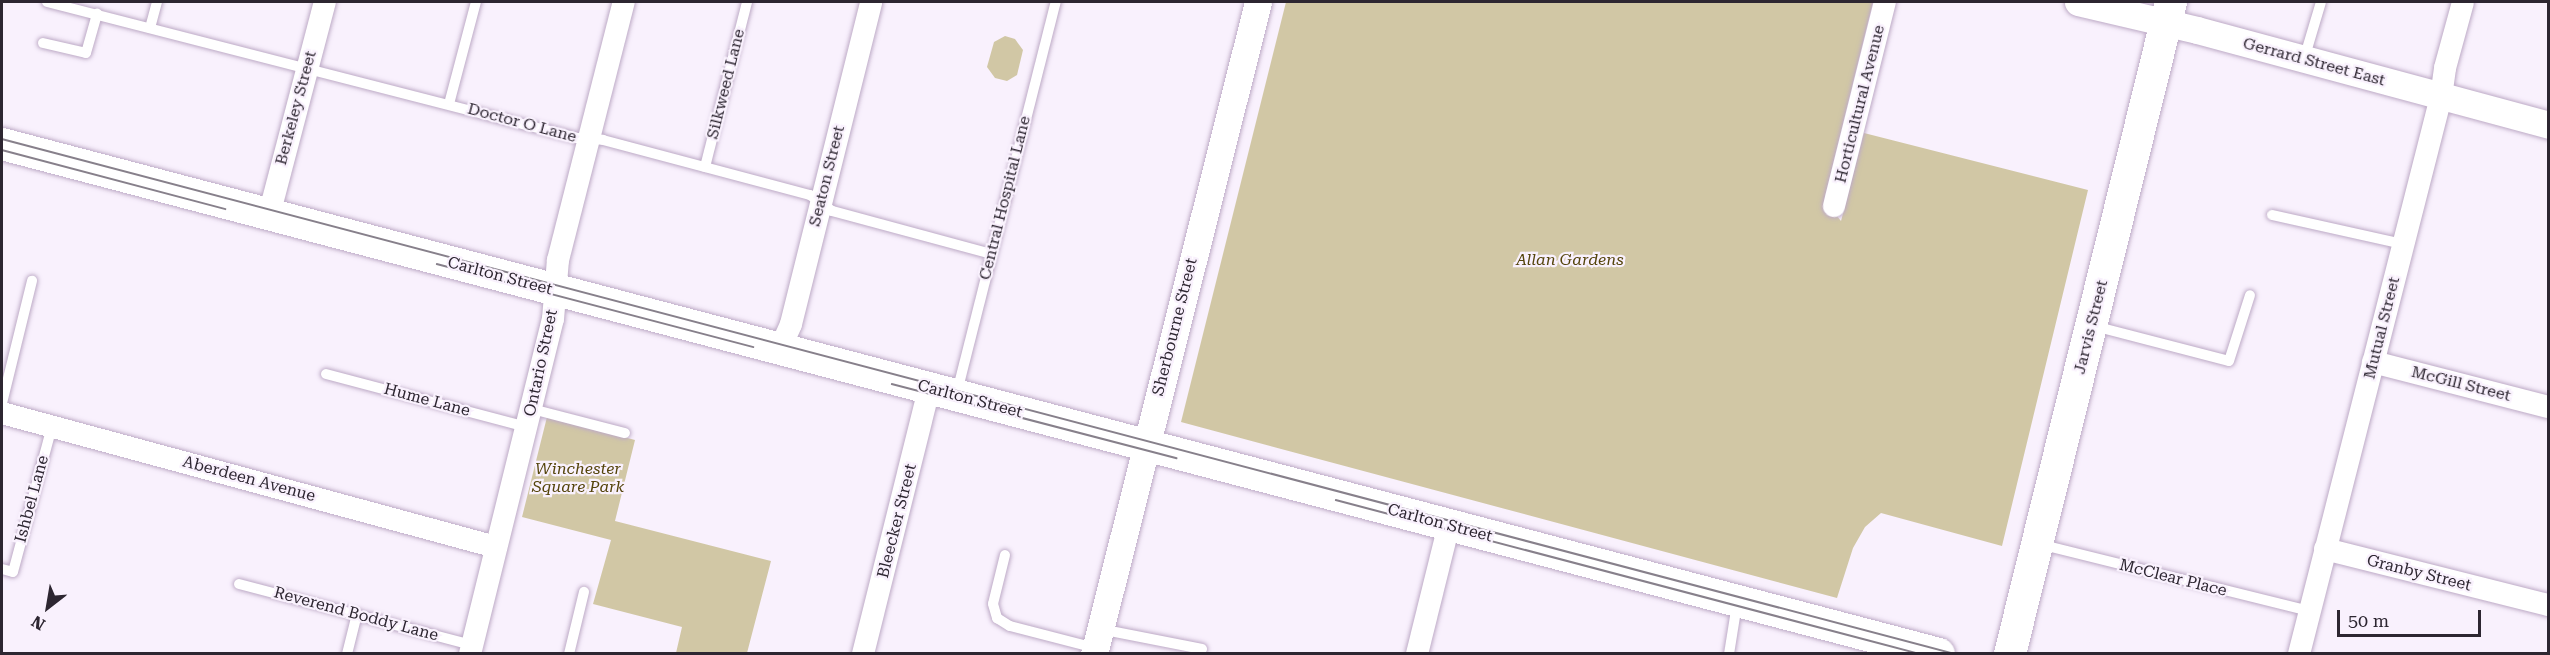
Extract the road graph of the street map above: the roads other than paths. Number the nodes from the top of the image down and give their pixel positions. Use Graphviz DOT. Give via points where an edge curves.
graph roads {
  1 [pos="47,2"];
  2 [pos="157,2"];
  3 [pos="324,2"];
  4 [pos="476,2"];
  5 [pos="624,2"];
  6 [pos="747,2"];
  7 [pos="871,2"];
  8 [pos="1056,2"];
  9 [pos="1258,2"];
  10 [pos="1885,2"];
  11 [pos="2078,2"];
  12 [pos="2321,2"];
  13 [pos="2463,2"];
  14 [pos="2169,12"];
  15 [pos="97,14"];
  16 [pos="150,28"];
  17 [pos="43,43"];
  18 [pos="2304,59"];
  19 [pos="306,70"];
  20 [pos="2441,97"];
  21 [pos="449,104"];
  22 [pos="2548,125"];
  23 [pos="589,139"];
  24 [pos="2,144"];
  25 [pos="705,167"];
  26 [pos="821,201"];
  27 [pos="1834,206"];
  28 [pos="269,215"];
  29 [pos="2272,215"];
  30 [pos="2403,244"];
  31 [pos="991,254"];
  32 [pos="32,281"];
  33 [pos="555,291"];
  34 [pos="2250,295"];
  35 [pos="2091,325"];
  36 [pos="780,349"];
  37 [pos="2373,362"];
  38 [pos="326,374"];
  39 [pos="943,392"];
  40 [pos="2,403"];
  41 [pos="2548,406"];
  42 [pos="2,413"];
  43 [pos="530,418"];
  44 [pos="52,426"];
  45 [pos="625,433"];
  46 [pos="1146,446"];
  47 [pos="1449,525"];
  48 [pos="2037,544"];
  49 [pos="496,547"];
  50 [pos="2325,549"];
  51 [pos="1005,555"];
  52 [pos="7,571"];
  53 [pos="239,584"];
  54 [pos="584,592"];
  55 [pos="1737,602"];
  56 [pos="2548,605"];
  57 [pos="2310,611"];
  58 [pos="357,614"];
  59 [pos="1096,644"];
  60 [pos="471,649"];
  61 [pos="1203,649"];
  62 [pos="347,654"];
  63 [pos="569,654"];
  64 [pos="863,654"];
  65 [pos="1417,654"];
  66 [pos="1729,654"];
  67 [pos="1939,654"];
  68 [pos="2010,654"];
  69 [pos="2299,654"];
  1 -- 15 [label="lane, Doctor O Lane"];
  2 -- 16 [label="lane"];
  3 -- 19 [label="street, Berkeley Street"];
  4 -- 21 [label="lane"];
  5 -- 23 [label="street, Ontario Street"];
  6 -- 25 [label="lane, Silkweed Lane"];
  7 -- 26 [label="street, Seaton Street"];
  8 -- 31 [label="lane, Central Hospital Lane"];
  9 -- 46 [label="street, Sherbourne Street"];
  10 -- 27 [label="street, Horticultural Avenue"];
  11 -- 14 [label="street, Gerrard Street East"];
  12 -- 18 [label="lane"];
  13 -- 20 [label="street, Mutual Street"];
  14 -- 18 [label="street, Gerrard Street East"];
  14 -- 35 [label="main road, Jarvis Street"];
  15 -- 16 [label="lane, Doctor O Lane"];
  15 -- 17 [label="lane" via="86,53"];
  16 -- 19 [label="lane, Doctor O Lane"];
  18 -- 20 [label="street, Gerrard Street East"];
  19 -- 21 [label="lane, Doctor O Lane"];
  19 -- 28 [label="street, Berkeley Street"];
  20 -- 22 [label="street, Gerrard Street East"];
  20 -- 30 [label="street, Mutual Street"];
  21 -- 23 [label="lane, Doctor O Lane"];
  23 -- 25 [label="lane, Doctor O Lane"];
  23 -- 33 [label="street, Ontario Street" via="558,260"];
  24 -- 28 [label="main road, Carlton Street"];
  25 -- 26 [label="lane, Doctor O Lane"];
  26 -- 31 [label="lane, Doctor O Lane" via="832,211"];
  26 -- 36 [label="street, Seaton Street" via="791,324"];
  28 -- 33 [label="main road, Carlton Street"];
  29 -- 30 [label="lane"];
  30 -- 37 [label="street, Mutual Street"];
  31 -- 39 [label="lane, Central Hospital Lane"];
  32 -- 40 [label="lane"];
  33 -- 36 [label="main road, Carlton Street"];
  33 -- 43 [label="street, Ontario Street" via="553,319"];
  34 -- 35 [label="lane" via="2229,361"];
  35 -- 48 [label="main road, Jarvis Street"];
  36 -- 39 [label="main road, Carlton Street"];
  37 -- 41 [label="street, McGill Street"];
  37 -- 50 [label="street, Mutual Street"];
  38 -- 43 [label="lane, Hume Lane"];
  39 -- 46 [label="main road, Carlton Street"];
  39 -- 64 [label="street, Bleecker Street"];
  42 -- 44 [label="street, Aberdeen Avenue"];
  43 -- 45 [label="lane, Hume Lane"];
  43 -- 49 [label="street, Ontario Street"];
  44 -- 49 [label="street, Aberdeen Avenue"];
  44 -- 52 [label="lane, Ishbel Lane"];
  46 -- 47 [label="main road, Carlton Street"];
  46 -- 59 [label="street, Sherbourne Street"];
  47 -- 55 [label="main road, Carlton Street"];
  47 -- 65 [label="street"];
  48 -- 57 [label="lane, McClear Place"];
  48 -- 68 [label="main road, Jarvis Street"];
  49 -- 60 [label="street, Ontario Street"];
  50 -- 56 [label="street, Granby Street"];
  50 -- 57 [label="street, Mutual Street"];
  51 -- 59 [label="lane" via="993,604 997,618 1010,626"];
  53 -- 58 [label="lane, Reverend Boddy Lane"];
  54 -- 63 [label="lane"];
  55 -- 66 [label="lane"];
  55 -- 67 [label="main road, Carlton Street"];
  57 -- 69 [label="street, Mutual Street"];
  58 -- 60 [label="lane, Reverend Boddy Lane"];
  58 -- 62 [label="lane"];
  59 -- 61 [label="lane"];
}
